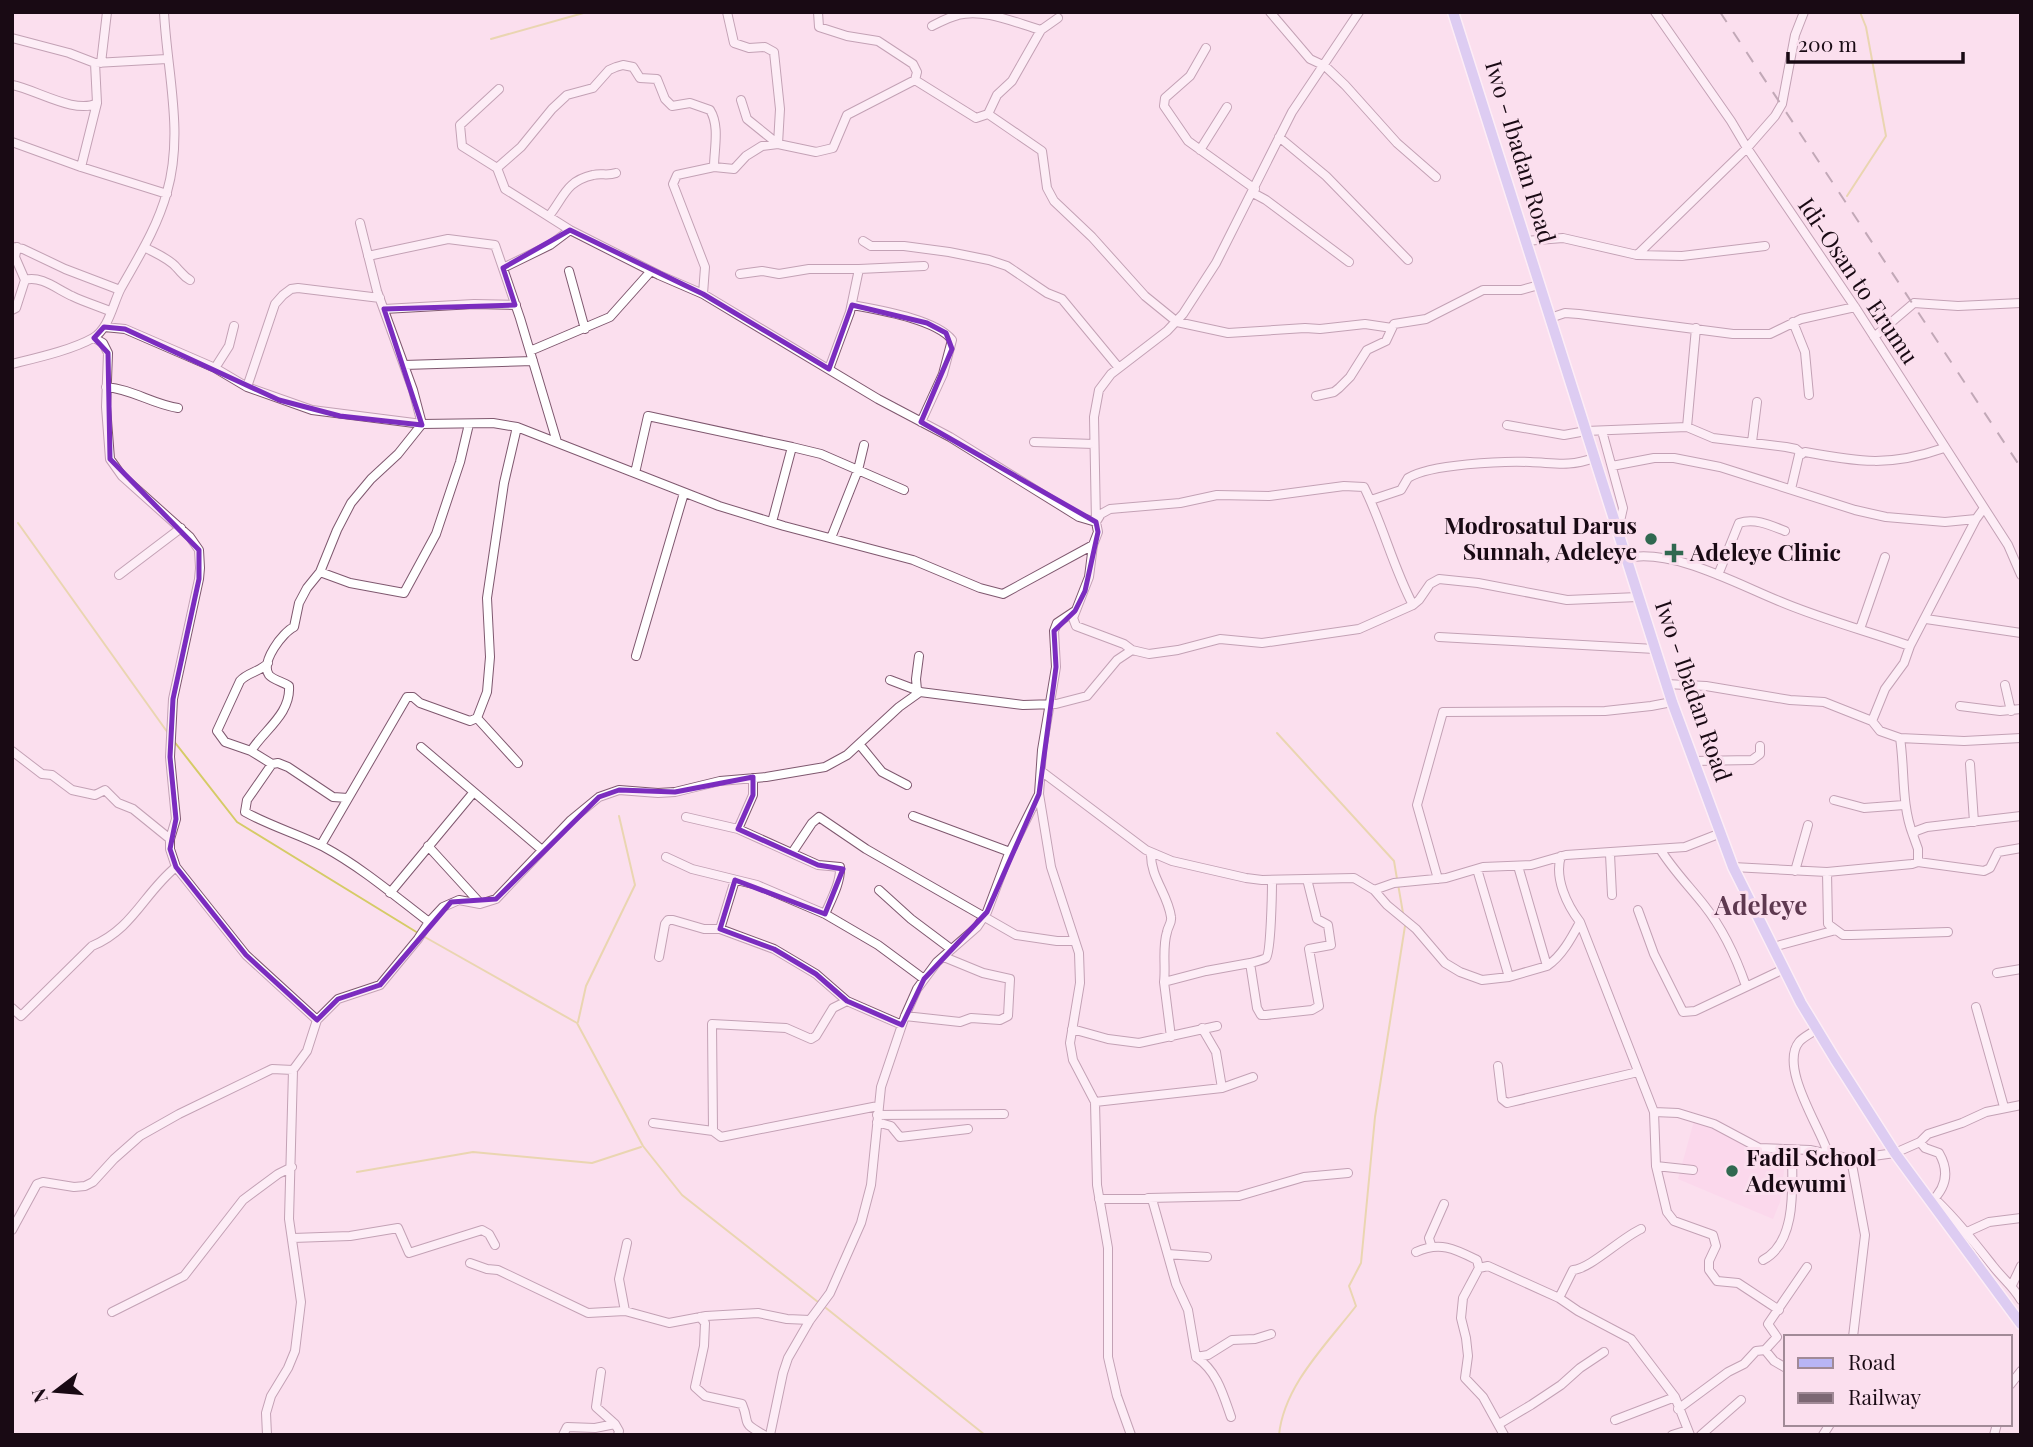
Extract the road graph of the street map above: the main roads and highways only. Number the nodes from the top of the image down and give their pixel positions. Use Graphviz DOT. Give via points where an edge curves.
graph roads {
  1 [pos="1453,12"];
  2 [pos="2021,1324"];
  1 -- 2 [label="main road, Iwo - Ibadan Road" via="1637,597 1733,867 1817,1029 1886,1139"];
}
